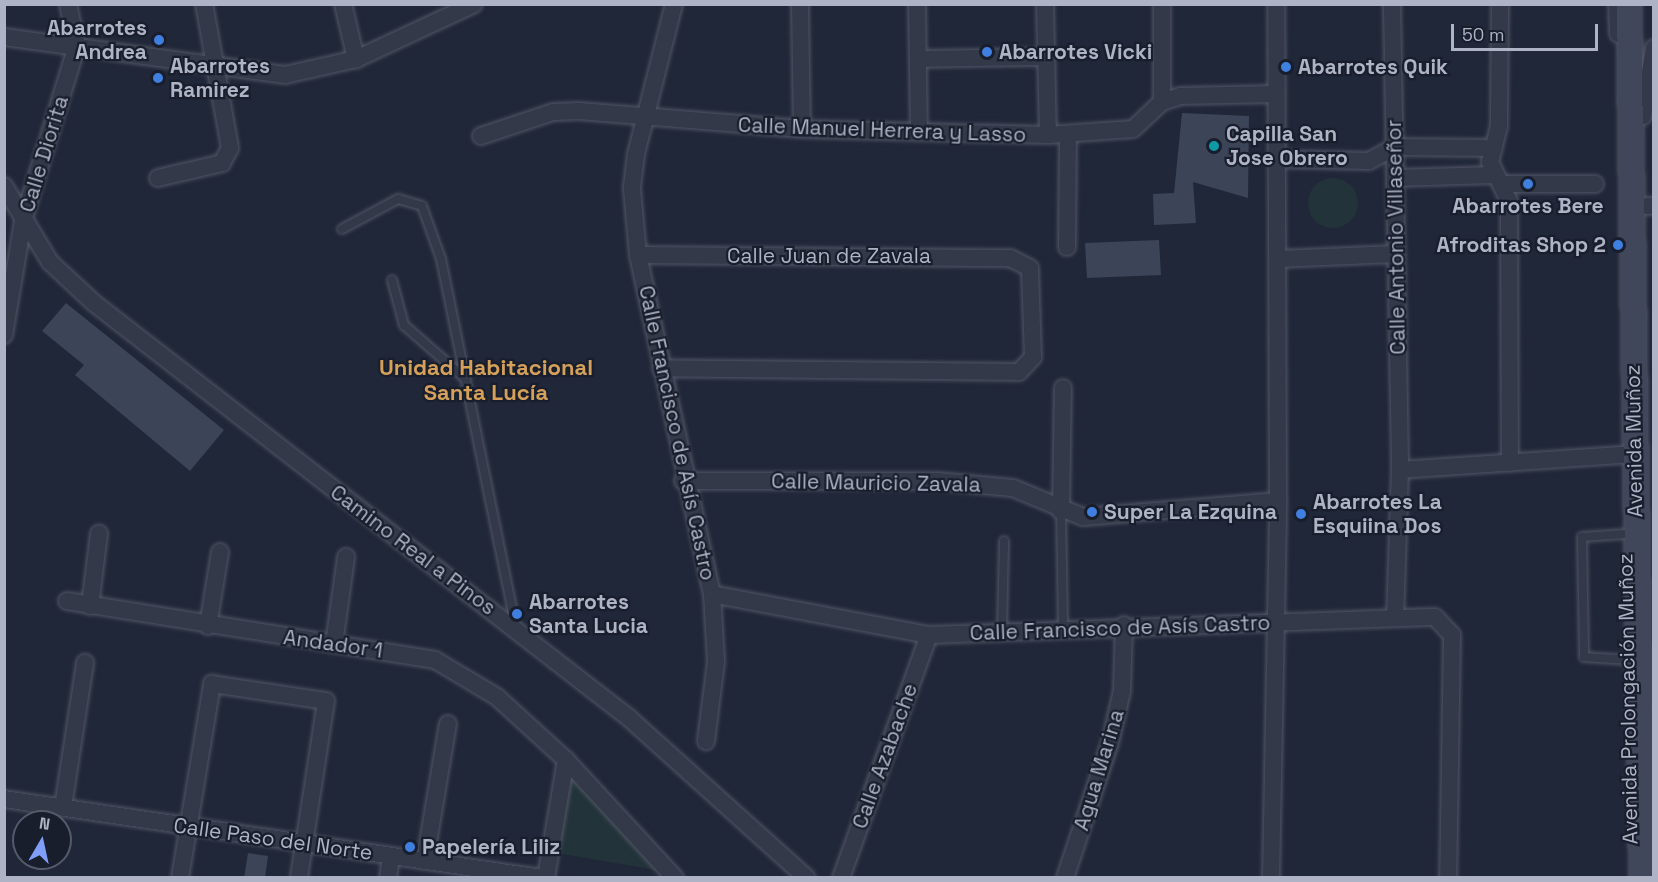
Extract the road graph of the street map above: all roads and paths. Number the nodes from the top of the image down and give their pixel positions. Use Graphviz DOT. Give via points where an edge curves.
graph roads {
  1 [pos="68,4"];
  2 [pos="204,4"];
  3 [pos="343,4"];
  4 [pos="474,4"];
  5 [pos="674,4"];
  6 [pos="800,4"];
  7 [pos="917,4"];
  8 [pos="1045,4"];
  9 [pos="1162,4"];
  10 [pos="1276,4"];
  11 [pos="1392,4"];
  12 [pos="1500,4"];
  13 [pos="1617,4"];
  14 [pos="1629,4"];
  15 [pos="1643,4"];
  16 [pos="4,37"];
  17 [pos="76,46"];
  18 [pos="1653,48"];
  19 [pos="1046,57"];
  20 [pos="356,58"];
  21 [pos="918,59"];
  22 [pos="219,65"];
  23 [pos="1276,94"];
  24 [pos="1162,102"];
  25 [pos="1637,118"];
  26 [pos="644,120"];
  27 [pos="802,129"];
  28 [pos="919,132"];
  29 [pos="1068,134"];
  30 [pos="1048,135"];
  31 [pos="481,136"];
  32 [pos="1395,147"];
  33 [pos="1494,148"];
  34 [pos="1276,159"];
  35 [pos="158,178"];
  36 [pos="1395,178"];
  37 [pos="1498,179"];
  38 [pos="1595,184"];
  39 [pos="4,186"];
  40 [pos="1650,206"];
  41 [pos="23,221"];
  42 [pos="342,229"];
  43 [pos="1067,248"];
  44 [pos="638,255"];
  45 [pos="1396,255"];
  46 [pos="1278,258"];
  47 [pos="392,280"];
  48 [pos="4,335"];
  49 [pos="661,368"];
  50 [pos="466,379"];
  51 [pos="1063,388"];
  52 [pos="1634,454"];
  53 [pos="1510,463"];
  54 [pos="1400,470"];
  55 [pos="684,481"];
  56 [pos="1646,491"];
  57 [pos="1278,501"];
  58 [pos="1061,511"];
  59 [pos="99,534"];
  60 [pos="1625,534"];
  61 [pos="1004,541"];
  62 [pos="220,552"];
  63 [pos="346,557"];
  64 [pos="712,594"];
  65 [pos="67,601"];
  66 [pos="90,606"];
  67 [pos="1395,618"];
  68 [pos="1274,622"];
  69 [pos="1124,625"];
  70 [pos="208,626"];
  71 [pos="1063,628"];
  72 [pos="517,629"];
  73 [pos="1002,631"];
  74 [pos="928,635"];
  75 [pos="334,644"];
  76 [pos="1629,660"];
  77 [pos="85,663"];
  78 [pos="448,724"];
  79 [pos="706,741"];
  80 [pos="566,760"];
  81 [pos="4,799"];
  82 [pos="63,807"];
  83 [pos="188,827"];
  84 [pos="304,844"];
  85 [pos="391,856"];
  86 [pos="425,861"];
  87 [pos="180,878"];
  88 [pos="299,878"];
  89 [pos="388,878"];
  90 [pos="544,878"];
  91 [pos="675,878"];
  92 [pos="807,878"];
  93 [pos="841,878"];
  94 [pos="1065,878"];
  95 [pos="1271,878"];
  96 [pos="1448,878"];
  97 [pos="1632,878"];
  98 [pos="1642,878"];
  99 [pos="1651,878"];
  1 -- 17 [label="street"];
  2 -- 22 [label="street"];
  3 -- 20 [label="street"];
  4 -- 20 [label="street"];
  5 -- 26 [label="street, Calle Francisco de Asís Castro"];
  6 -- 27 [label="street"];
  7 -- 21 [label="street"];
  8 -- 19 [label="street"];
  9 -- 24 [label="street"];
  10 -- 23 [label="street"];
  11 -- 32 [label="street, Calle Antonio Villaseñor"];
  12 -- 33 [label="street" via="1499,126"];
  13 -- 25 [label="street" via="1620,79"];
  14 -- 25 [label="main road, Avenida Muñoz"];
  15 -- 25 [label="main road, Avenida Muñoz"];
  16 -- 17 [label="street"];
  17 -- 22 [label="street"];
  17 -- 41 [label="street, Calle Diorita"];
  18 -- 25 [label="street"];
  19 -- 21 [label="street"];
  19 -- 30 [label="street"];
  20 -- 22 [label="street" via="285,75"];
  21 -- 28 [label="street"];
  22 -- 35 [label="street" via="228,156"];
  23 -- 24 [label="street" via="1180,96"];
  23 -- 34 [label="street"];
  24 -- 29 [label="street, Calle Manuel Herrera y Lasso" via="1133,129"];
  25 -- 40 [label="main road, Avenida Muñoz"];
  25 -- 52 [label="main road, Avenida Muñoz"];
  26 -- 27 [label="street, Calle Manuel Herrera y Lasso"];
  26 -- 31 [label="street, Calle Manuel Herrera y Lasso" via="553,112"];
  26 -- 44 [label="street, Calle Francisco de Asís Castro" via="632,189"];
  27 -- 28 [label="street, Calle Manuel Herrera y Lasso"];
  28 -- 30 [label="street, Calle Manuel Herrera y Lasso"];
  29 -- 30 [label="street, Calle Manuel Herrera y Lasso"];
  29 -- 43 [label="street"];
  32 -- 33 [label="street"];
  32 -- 34 [label="street" via="1369,161"];
  32 -- 36 [label="street, Calle Antonio Villaseñor"];
  33 -- 37 [label="street"];
  34 -- 46 [label="street"];
  36 -- 37 [label="street"];
  36 -- 45 [label="street, Calle Antonio Villaseñor"];
  37 -- 38 [label="street"];
  37 -- 53 [label="street" via="1509,201"];
  39 -- 41 [label="street, Camino Real a Pinos"];
  40 -- 56 [label="main road, Avenida Muñoz"];
  41 -- 48 [label="street, Calle Diorita"];
  41 -- 72 [label="street, Camino Real a Pinos" via="50,262 94,303"];
  42 -- 50 [label="lane" via="398,199 422,206 441,259"];
  44 -- 49 [label="street, Calle Francisco de Asís Castro"];
  44 -- 49 [label="street, Calle Juan de Zavala" via="1020,260 1030,268 1028,366 1019,372"];
  45 -- 46 [label="street"];
  45 -- 54 [label="street, Calle Antonio Villaseñor"];
  46 -- 57 [label="street"];
  47 -- 50 [label="lane" via="404,325"];
  49 -- 55 [label="street, Calle Francisco de Asís Castro"];
  50 -- 72 [label="lane"];
  51 -- 58 [label="street"];
  52 -- 53 [label="street"];
  52 -- 56 [label="main road, Avenida Muñoz"];
  53 -- 54 [label="street"];
  54 -- 67 [label="street, Calle Antonio Villaseñor"];
  55 -- 58 [label="street, Calle Mauricio Zavala" via="937,481 1013,488"];
  55 -- 64 [label="street, Calle Francisco de Asís Castro"];
  56 -- 60 [label="main road, Avenida Prolongación Muñoz"];
  56 -- 98 [label="main road, Avenida Muñoz"];
  56 -- 99 [label="main road, Avenida Muñoz"];
  57 -- 58 [label="street, Calle Mauricio Zavala" via="1083,517"];
  57 -- 68 [label="street"];
  58 -- 71 [label="lane"];
  59 -- 66 [label="street"];
  60 -- 76 [label="main road, Avenida Prolongación Muñoz"];
  60 -- 76 [label="lane" via="1582,537 1584,657"];
  61 -- 73 [label="lane"];
  62 -- 70 [label="street"];
  63 -- 75 [label="street"];
  64 -- 74 [label="street, Calle Francisco de Asís Castro"];
  64 -- 79 [label="street" via="716,662"];
  65 -- 66 [label="street, Andador 1"];
  66 -- 70 [label="street, Andador 1"];
  67 -- 68 [label="street, Calle Francisco de Asís Castro"];
  67 -- 96 [label="street, Calle Francisco de Asís Castro" via="1435,617 1448,624"];
  68 -- 69 [label="street, Calle Francisco de Asís Castro"];
  68 -- 95 [label="street"];
  69 -- 71 [label="street, Calle Francisco de Asís Castro"];
  69 -- 94 [label="street, Agua Marina" via="1122,691 1110,743"];
  70 -- 75 [label="street, Andador 1"];
  71 -- 73 [label="street, Calle Francisco de Asís Castro"];
  72 -- 92 [label="street, Camino Real a Pinos" via="629,718"];
  73 -- 74 [label="street, Calle Francisco de Asís Castro"];
  74 -- 93 [label="street, Calle Azabache"];
  75 -- 80 [label="street, Andador 1" via="435,660 497,698"];
  76 -- 97 [label="main road, Avenida Prolongación Muñoz"];
  77 -- 82 [label="street"];
  78 -- 86 [label="street"];
  80 -- 90 [label="street"];
  80 -- 91 [label="street, Andador 1"];
  81 -- 82 [label="street, Calle Paso del Norte"];
  82 -- 83 [label="street, Calle Paso del Norte"];
  83 -- 84 [label="street, Calle Paso del Norte"];
  83 -- 84 [label="street" via="212,684 326,701"];
  83 -- 87 [label="street"];
  84 -- 85 [label="street, Calle Paso del Norte"];
  84 -- 88 [label="street"];
  85 -- 86 [label="street, Calle Paso del Norte"];
  85 -- 89 [label="street"];
  86 -- 90 [label="street, Calle Paso del Norte"];
}
